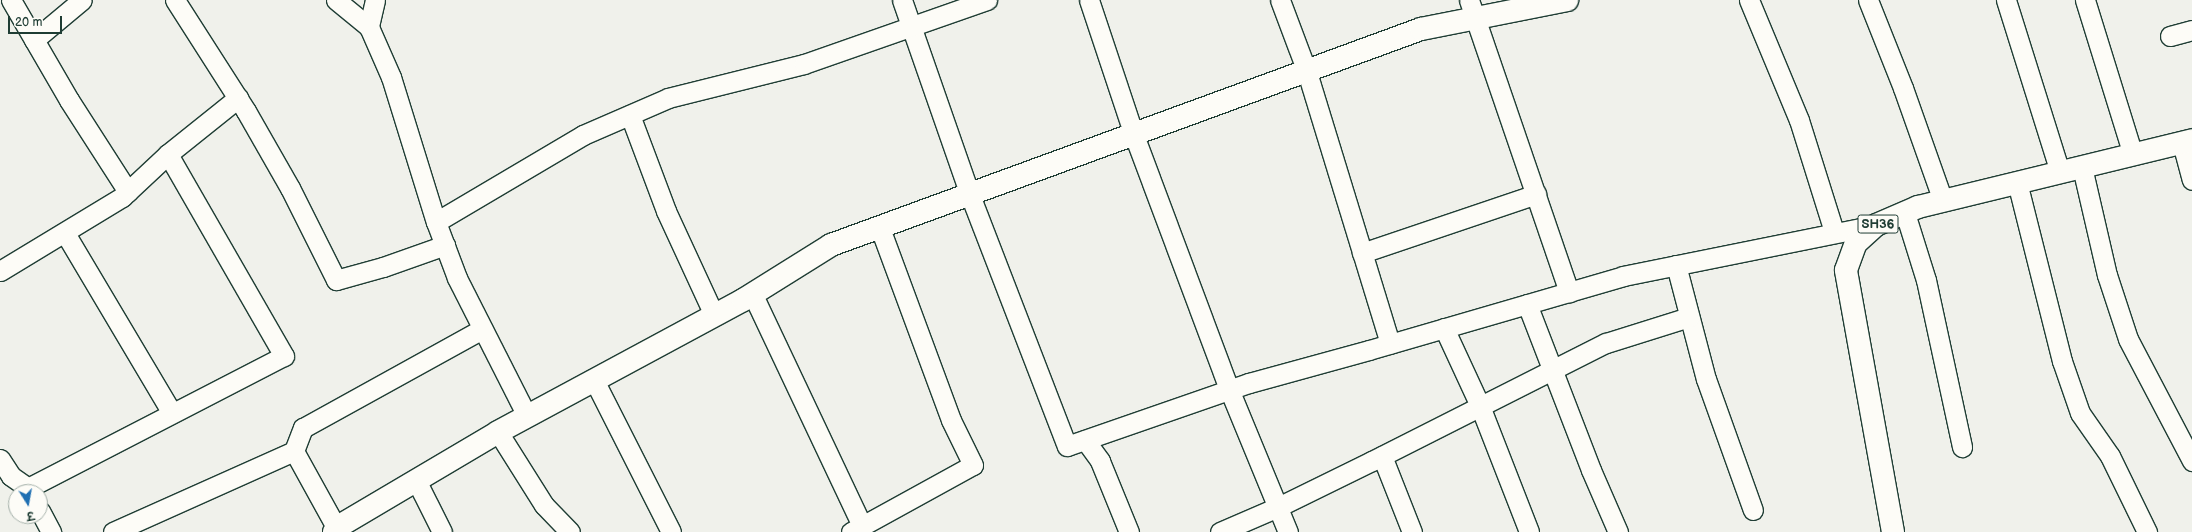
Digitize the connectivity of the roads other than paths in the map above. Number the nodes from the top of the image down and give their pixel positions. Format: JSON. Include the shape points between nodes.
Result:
{"nodes":[{"id":1,"x":11,"y":0,"type":"edge"},
{"id":2,"x":82,"y":0,"type":"edge"},
{"id":3,"x":175,"y":0,"type":"edge"},
{"id":4,"x":336,"y":0,"type":"edge"},
{"id":5,"x":375,"y":0,"type":"edge"},
{"id":6,"x":902,"y":0,"type":"edge"},
{"id":7,"x":987,"y":0,"type":"edge"},
{"id":8,"x":1089,"y":0,"type":"edge"},
{"id":9,"x":1280,"y":0,"type":"edge"},
{"id":10,"x":1567,"y":0,"type":"edge"},
{"id":11,"x":1749,"y":0,"type":"edge"},
{"id":12,"x":1868,"y":0,"type":"edge"},
{"id":13,"x":2006,"y":0,"type":"edge"},
{"id":14,"x":2085,"y":0,"type":"edge"},
{"id":15,"x":1472,"y":9,"type":"edge"},
{"id":16,"x":369,"y":27,"type":"junction"},
{"id":17,"x":912,"y":28,"type":"junction"},
{"id":18,"x":2192,"y":30,"type":"edge"},
{"id":19,"x":2170,"y":36,"type":"dead end"},
{"id":20,"x":34,"y":40,"type":"junction"},
{"id":21,"x":1307,"y":72,"type":"junction"},
{"id":22,"x":238,"y":98,"type":"junction"},
{"id":23,"x":630,"y":115,"type":"junction"},
{"id":24,"x":1134,"y":135,"type":"junction"},
{"id":25,"x":2187,"y":142,"type":"edge"},
{"id":26,"x":168,"y":154,"type":"junction"},
{"id":27,"x":2132,"y":155,"type":"junction"},
{"id":28,"x":2082,"y":167,"type":"junction"},
{"id":29,"x":2060,"y":172,"type":"junction"},
{"id":30,"x":2192,"y":180,"type":"edge"},
{"id":31,"x":2017,"y":182,"type":"junction"},
{"id":32,"x":128,"y":192,"type":"junction"},
{"id":33,"x":1536,"y":194,"type":"junction"},
{"id":34,"x":970,"y":196,"type":"junction"},
{"id":35,"x":1943,"y":201,"type":"junction"},
{"id":36,"x":1906,"y":213,"type":"junction"},
{"id":37,"x":436,"y":222,"type":"junction"},
{"id":38,"x":1876,"y":225,"type":"junction"},
{"id":39,"x":880,"y":228,"type":"junction"},
{"id":40,"x":1834,"y":232,"type":"junction"},
{"id":41,"x":65,"y":233,"type":"junction"},
{"id":42,"x":445,"y":245,"type":"junction"},
{"id":43,"x":1362,"y":253,"type":"junction"},
{"id":44,"x":1676,"y":265,"type":"junction"},
{"id":45,"x":0,"y":271,"type":"edge"},
{"id":46,"x":1569,"y":292,"type":"junction"},
{"id":47,"x":752,"y":294,"type":"junction"},
{"id":48,"x":1527,"y":304,"type":"junction"},
{"id":49,"x":714,"y":315,"type":"junction"},
{"id":50,"x":1689,"y":317,"type":"junction"},
{"id":51,"x":1444,"y":328,"type":"junction"},
{"id":52,"x":482,"y":329,"type":"junction"},
{"id":53,"x":1390,"y":344,"type":"junction"},
{"id":54,"x":1552,"y":369,"type":"junction"},
{"id":55,"x":594,"y":380,"type":"junction"},
{"id":56,"x":1229,"y":390,"type":"junction"},
{"id":57,"x":1480,"y":406,"type":"junction"},
{"id":58,"x":172,"y":413,"type":"junction"},
{"id":59,"x":527,"y":416,"type":"junction"},
{"id":60,"x":498,"y":432,"type":"junction"},
{"id":61,"x":1085,"y":440,"type":"junction"},
{"id":62,"x":1962,"y":447,"type":"dead end"},
{"id":63,"x":294,"y":451,"type":"junction"},
{"id":64,"x":1382,"y":456,"type":"junction"},
{"id":65,"x":0,"y":459,"type":"edge"},
{"id":66,"x":2192,"y":461,"type":"edge"},
{"id":67,"x":416,"y":480,"type":"junction"},
{"id":68,"x":21,"y":484,"type":"edge"},
{"id":69,"x":40,"y":484,"type":"edge"},
{"id":70,"x":1278,"y":507,"type":"junction"},
{"id":71,"x":1753,"y":510,"type":"dead end"},
{"id":72,"x":857,"y":529,"type":"edge"},
{"id":73,"x":336,"y":530,"type":"edge"},
{"id":74,"x":113,"y":532,"type":"edge"},
{"id":75,"x":442,"y":532,"type":"edge"},
{"id":76,"x":570,"y":532,"type":"edge"},
{"id":77,"x":671,"y":532,"type":"edge"},
{"id":78,"x":1129,"y":532,"type":"edge"},
{"id":79,"x":1220,"y":532,"type":"edge"},
{"id":80,"x":1288,"y":532,"type":"edge"},
{"id":81,"x":1412,"y":532,"type":"edge"},
{"id":82,"x":1529,"y":532,"type":"edge"},
{"id":83,"x":1618,"y":532,"type":"edge"},
{"id":84,"x":1893,"y":532,"type":"edge"},
{"id":85,"x":2147,"y":532,"type":"edge"}],
"edges":[{"from":1,"to":20,"type":"street"},
{"from":2,"to":20,"type":"street"},
{"from":3,"to":22,"type":"street"},
{"from":4,"to":16,"type":"street"},
{"from":5,"to":16,"type":"street"},
{"from":6,"to":17,"type":"street"},
{"from":7,"to":17,"type":"street"},
{"from":8,"to":24,"type":"street"},
{"from":9,"to":21,"type":"street"},
{"from":10,"to":15,"type":"main road"},
{"from":11,"to":40,"type":"street","via":[[1799,120]]},
{"from":12,"to":35,"type":"street","via":[[1903,88]]},
{"from":13,"to":29,"type":"street"},
{"from":14,"to":27,"type":"street"},
{"from":15,"to":21,"type":"main road"},
{"from":15,"to":33,"type":"street"},
{"from":16,"to":37,"type":"street","via":[[391,77]]},
{"from":17,"to":23,"type":"street","via":[[804,64],[668,98]]},
{"from":17,"to":34,"type":"street"},
{"from":18,"to":19,"type":"street"},
{"from":20,"to":32,"type":"street"},
{"from":21,"to":24,"type":"main road"},
{"from":21,"to":43,"type":"street"},
{"from":22,"to":26,"type":"street"},
{"from":22,"to":42,"type":"street","via":[[290,188],[336,280]]},
{"from":23,"to":37,"type":"street","via":[[583,135]]},
{"from":23,"to":49,"type":"street","via":[[666,211]]},
{"from":24,"to":34,"type":"main road"},
{"from":24,"to":56,"type":"street"},
{"from":25,"to":27,"type":"main road","number":"SH36"},
{"from":25,"to":30,"type":"street"},
{"from":26,"to":32,"type":"street"},
{"from":26,"to":58,"type":"street","via":[[284,356]]},
{"from":27,"to":28,"type":"main road","number":"SH36"},
{"from":28,"to":29,"type":"main road","number":"SH36"},
{"from":28,"to":66,"type":"street","via":[[2107,275],[2128,338]]},
{"from":29,"to":31,"type":"main road","number":"SH36"},
{"from":31,"to":35,"type":"main road","number":"SH36"},
{"from":31,"to":85,"type":"street","via":[[2062,362],[2080,413],[2110,456]]},
{"from":32,"to":41,"type":"street"},
{"from":33,"to":43,"type":"street"},
{"from":33,"to":46,"type":"street"},
{"from":34,"to":39,"type":"main road"},
{"from":34,"to":61,"type":"street","via":[[1067,446]]},
{"from":35,"to":36,"type":"main road","number":"SH36"},
{"from":36,"to":38,"type":"main road","number":"SH36"},
{"from":36,"to":62,"type":"street","via":[[1926,280]]},
{"from":37,"to":42,"type":"street"},
{"from":38,"to":40,"type":"street"},
{"from":38,"to":84,"type":"main road","number":"SH36","via":[[1856,243],[1846,270]]},
{"from":39,"to":47,"type":"main road","via":[[831,245]]},
{"from":39,"to":72,"type":"street","via":[[951,420],[973,465]]},
{"from":40,"to":44,"type":"street"},
{"from":41,"to":45,"type":"street"},
{"from":41,"to":58,"type":"street"},
{"from":42,"to":52,"type":"street","via":[[457,278]]},
{"from":43,"to":53,"type":"street"},
{"from":44,"to":46,"type":"street","via":[[1623,276]]},
{"from":44,"to":50,"type":"street"},
{"from":46,"to":48,"type":"street"},
{"from":47,"to":49,"type":"main road"},
{"from":47,"to":72,"type":"street"},
{"from":48,"to":51,"type":"street"},
{"from":48,"to":54,"type":"street"},
{"from":49,"to":55,"type":"main road"},
{"from":50,"to":54,"type":"street","via":[[1606,343]]},
{"from":50,"to":71,"type":"street","via":[[1706,379]]},
{"from":51,"to":53,"type":"street"},
{"from":51,"to":57,"type":"street"},
{"from":52,"to":59,"type":"street"},
{"from":52,"to":63,"type":"street","via":[[302,428]]},
{"from":53,"to":56,"type":"street"},
{"from":54,"to":57,"type":"street"},
{"from":54,"to":83,"type":"street"},
{"from":55,"to":59,"type":"main road"},
{"from":55,"to":77,"type":"street"},
{"from":56,"to":61,"type":"street"},
{"from":56,"to":70,"type":"street"},
{"from":57,"to":64,"type":"street"},
{"from":57,"to":82,"type":"street"},
{"from":58,"to":69,"type":"street"},
{"from":59,"to":60,"type":"main road"},
{"from":60,"to":67,"type":"main road"},
{"from":60,"to":76,"type":"street","via":[[544,505]]},
{"from":61,"to":78,"type":"street","via":[[1100,461]]},
{"from":63,"to":73,"type":"street"},
{"from":63,"to":74,"type":"street"},
{"from":64,"to":70,"type":"street"},
{"from":64,"to":81,"type":"street"},
{"from":65,"to":68,"type":"street","via":[[11,476]]},
{"from":67,"to":73,"type":"main road"},
{"from":67,"to":75,"type":"street"},
{"from":70,"to":79,"type":"street"},
{"from":70,"to":80,"type":"street"}]}
